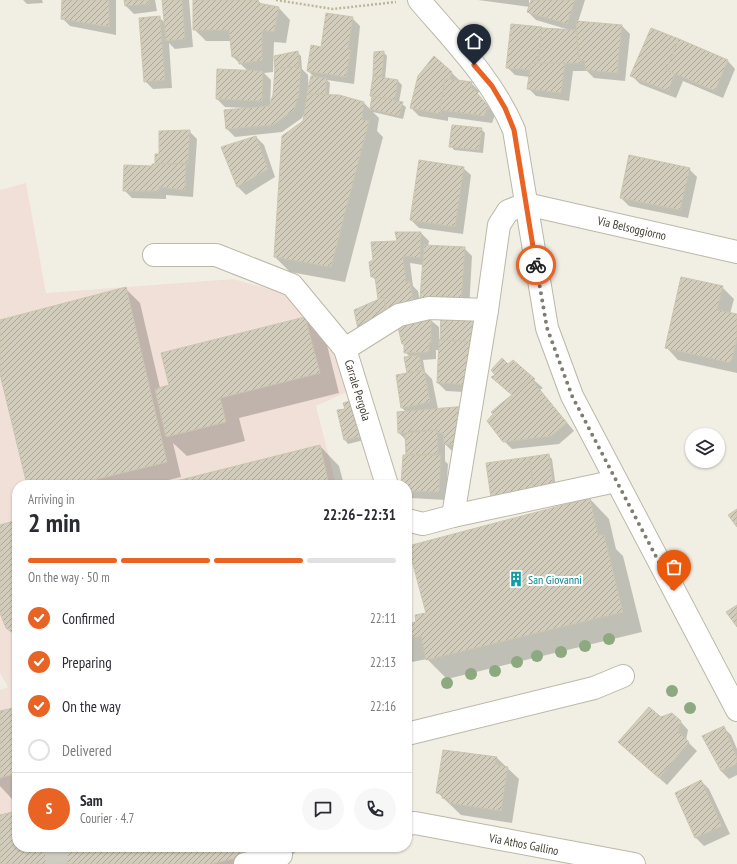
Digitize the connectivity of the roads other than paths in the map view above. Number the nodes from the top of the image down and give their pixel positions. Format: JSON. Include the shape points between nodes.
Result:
{"nodes":[{"id":1,"x":411,"y":0,"type":"edge"},
{"id":2,"x":526,"y":204,"type":"junction"},
{"id":3,"x":737,"y":252,"type":"edge"},
{"id":4,"x":154,"y":255,"type":"dead end"},
{"id":5,"x":487,"y":310,"type":"junction"},
{"id":6,"x":345,"y":349,"type":"junction"},
{"id":7,"x":386,"y":480,"type":"edge"},
{"id":8,"x":616,"y":481,"type":"junction"},
{"id":9,"x":453,"y":516,"type":"junction"},
{"id":10,"x":412,"y":521,"type":"edge"},
{"id":11,"x":623,"y":676,"type":"dead end"},
{"id":12,"x":737,"y":710,"type":"edge"},
{"id":13,"x":412,"y":733,"type":"edge"},
{"id":14,"x":412,"y":823,"type":"edge"},
{"id":15,"x":282,"y":855,"type":"edge"},
{"id":16,"x":543,"y":856,"type":"edge"},
{"id":17,"x":245,"y":864,"type":"edge"},
{"id":18,"x":634,"y":864,"type":"edge"}],
"edges":[{"from":1,"to":2,"type":"street","via":[[492,86],[505,108],[514,130]]},
{"from":2,"to":3,"type":"street","name":"Via Belsoggiorno"},
{"from":2,"to":5,"type":"street","via":[[508,211],[499,225]]},
{"from":2,"to":8,"type":"street","via":[[547,328],[572,396]]},
{"from":4,"to":6,"type":"street","via":[[216,255],[292,286]]},
{"from":5,"to":6,"type":"street","name":"Carrale Pergola","via":[[429,308],[399,315]]},
{"from":5,"to":9,"type":"street"},
{"from":6,"to":7,"type":"street","name":"Carrale Pergola"},
{"from":8,"to":9,"type":"street"},
{"from":8,"to":12,"type":"street"},
{"from":9,"to":10,"type":"street","via":[[423,524]]},
{"from":11,"to":13,"type":"street","via":[[594,688]]},
{"from":14,"to":16,"type":"street","name":"Via Athos Gallino"},
{"from":15,"to":17,"type":"street"},
{"from":16,"to":18,"type":"street","name":"Via Athos Gallino"}]}
